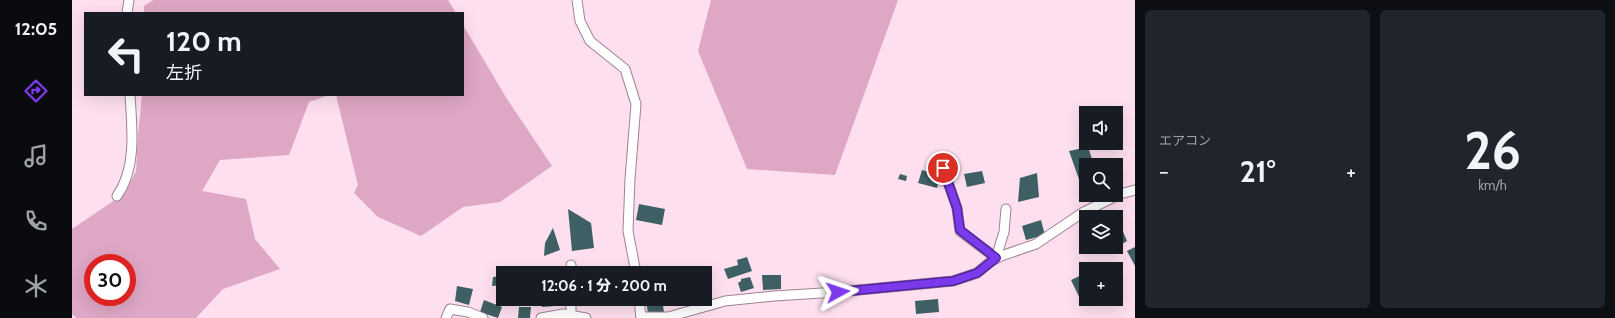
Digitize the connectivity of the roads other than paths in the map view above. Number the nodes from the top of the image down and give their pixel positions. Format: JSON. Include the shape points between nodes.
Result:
{"nodes":[{"id":1,"x":129,"y":0,"type":"edge"},
{"id":2,"x":577,"y":0,"type":"edge"},
{"id":3,"x":127,"y":12,"type":"edge"},
{"id":4,"x":130,"y":96,"type":"edge"},
{"id":5,"x":943,"y":168,"type":"dead end"},
{"id":6,"x":1135,"y":190,"type":"edge"},
{"id":7,"x":117,"y":196,"type":"dead end"},
{"id":8,"x":1006,"y":209,"type":"dead end"},
{"id":9,"x":996,"y":258,"type":"junction"},
{"id":10,"x":635,"y":266,"type":"edge"},
{"id":11,"x":571,"y":306,"type":"edge"},
{"id":12,"x":640,"y":306,"type":"edge"},
{"id":13,"x":571,"y":315,"type":"junction"},
{"id":14,"x":446,"y":318,"type":"edge"},
{"id":15,"x":483,"y":318,"type":"edge"},
{"id":16,"x":541,"y":318,"type":"edge"},
{"id":17,"x":586,"y":318,"type":"edge"},
{"id":18,"x":641,"y":318,"type":"edge"}],
"edges":[{"from":1,"to":3,"type":"street"},
{"from":2,"to":10,"type":"street","via":[[580,21],[590,41],[625,69],[636,104],[628,231]]},
{"from":4,"to":7,"type":"street","via":[[131,159],[123,188]]},
{"from":5,"to":9,"type":"street","via":[[957,208],[960,230]]},
{"from":6,"to":9,"type":"street","via":[[1120,194],[1082,213],[1036,244]]},
{"from":8,"to":9,"type":"street","via":[[1004,232]]},
{"from":9,"to":18,"type":"street","via":[[977,273],[953,281],[725,301],[668,317]]},
{"from":11,"to":13,"type":"street"},
{"from":12,"to":18,"type":"street"},
{"from":13,"to":16,"type":"street"},
{"from":13,"to":17,"type":"street"},
{"from":14,"to":15,"type":"street","via":[[450,309]]}]}
